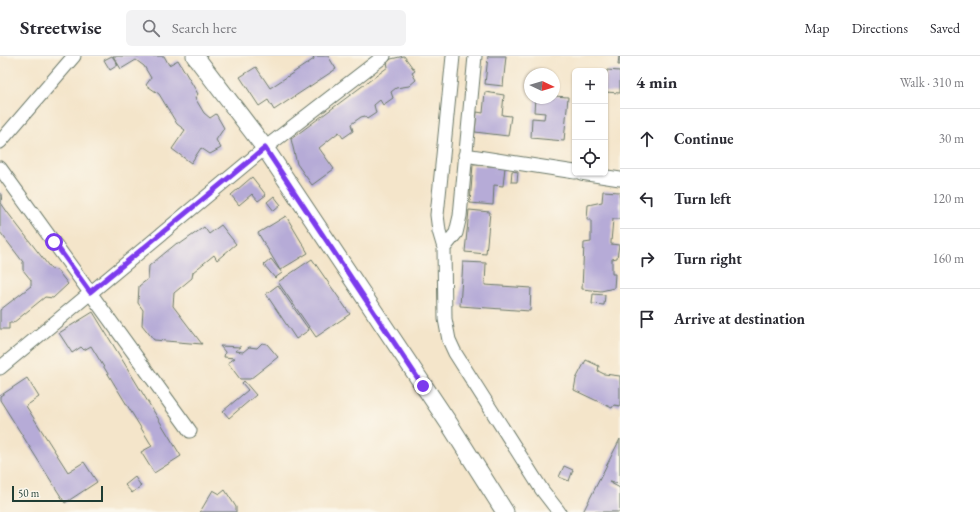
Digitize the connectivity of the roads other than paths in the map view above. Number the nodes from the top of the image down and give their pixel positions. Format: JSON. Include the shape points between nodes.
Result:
{"nodes":[{"id":1,"x":74,"y":56,"type":"edge"},
{"id":2,"x":195,"y":56,"type":"edge"},
{"id":3,"x":384,"y":56,"type":"edge"},
{"id":4,"x":453,"y":56,"type":"edge"},
{"id":5,"x":475,"y":56,"type":"edge"},
{"id":6,"x":0,"y":142,"type":"edge"},
{"id":7,"x":265,"y":148,"type":"junction"},
{"id":8,"x":465,"y":156,"type":"junction"},
{"id":9,"x":0,"y":168,"type":"edge"},
{"id":10,"x":572,"y":172,"type":"edge"},
{"id":11,"x":600,"y":176,"type":"edge"},
{"id":12,"x":620,"y":179,"type":"edge"},
{"id":13,"x":444,"y":248,"type":"junction"},
{"id":14,"x":90,"y":292,"type":"junction"},
{"id":15,"x":0,"y":368,"type":"edge"},
{"id":16,"x":190,"y":431,"type":"dead end"},
{"id":17,"x":505,"y":512,"type":"edge"},
{"id":18,"x":559,"y":512,"type":"edge"}],
"edges":[{"from":1,"to":6,"type":"street"},
{"from":2,"to":7,"type":"street"},
{"from":3,"to":7,"type":"street"},
{"from":4,"to":13,"type":"street","via":[[437,215]]},
{"from":5,"to":8,"type":"street"},
{"from":7,"to":14,"type":"street"},
{"from":7,"to":17,"type":"street"},
{"from":8,"to":10,"type":"street"},
{"from":8,"to":13,"type":"street","via":[[458,225],[456,233]]},
{"from":9,"to":14,"type":"street"},
{"from":11,"to":12,"type":"street"},
{"from":13,"to":18,"type":"street","via":[[444,305],[449,340],[538,484]]},
{"from":14,"to":15,"type":"street"},
{"from":14,"to":16,"type":"street"}]}
